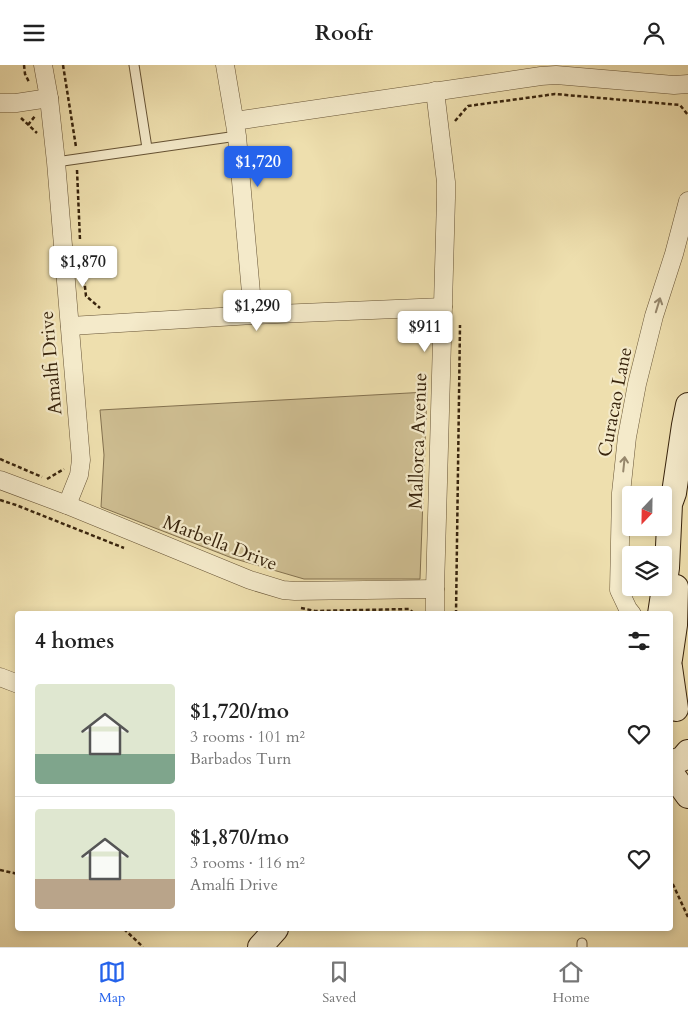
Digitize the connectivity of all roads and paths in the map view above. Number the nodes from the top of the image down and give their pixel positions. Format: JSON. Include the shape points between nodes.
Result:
{"nodes":[{"id":1,"x":43,"y":65,"type":"edge"},
{"id":2,"x":62,"y":65,"type":"edge"},
{"id":3,"x":134,"y":65,"type":"edge"},
{"id":4,"x":226,"y":65,"type":"edge"},
{"id":5,"x":683,"y":88,"type":"edge"},
{"id":6,"x":435,"y":91,"type":"junction"},
{"id":7,"x":49,"y":98,"type":"junction"},
{"id":8,"x":0,"y":103,"type":"edge"},
{"id":9,"x":688,"y":115,"type":"edge"},
{"id":10,"x":14,"y":119,"type":"dead end"},
{"id":11,"x":454,"y":123,"type":"dead end"},
{"id":12,"x":236,"y":129,"type":"junction"},
{"id":13,"x":38,"y":135,"type":"dead end"},
{"id":14,"x":148,"y":148,"type":"junction"},
{"id":15,"x":76,"y":159,"type":"junction"},
{"id":16,"x":56,"y":162,"type":"junction"},
{"id":17,"x":688,"y":201,"type":"edge"},
{"id":18,"x":81,"y":247,"type":"dead end"},
{"id":19,"x":82,"y":256,"type":"dead end"},
{"id":20,"x":443,"y":307,"type":"junction"},
{"id":21,"x":103,"y":311,"type":"dead end"},
{"id":22,"x":253,"y":315,"type":"junction"},
{"id":23,"x":460,"y":325,"type":"dead end"},
{"id":24,"x":70,"y":326,"type":"junction"},
{"id":25,"x":688,"y":405,"type":"edge"},
{"id":26,"x":0,"y":459,"type":"edge"},
{"id":27,"x":64,"y":469,"type":"dead end"},
{"id":28,"x":0,"y":480,"type":"edge"},
{"id":29,"x":674,"y":493,"type":"junction"},
{"id":30,"x":67,"y":505,"type":"junction"},
{"id":31,"x":435,"y":589,"type":"junction"},
{"id":32,"x":435,"y":611,"type":"edge"},
{"id":33,"x":456,"y":611,"type":"edge"},
{"id":34,"x":630,"y":611,"type":"edge"},
{"id":35,"x":660,"y":611,"type":"edge"},
{"id":36,"x":673,"y":639,"type":"edge"},
{"id":37,"x":0,"y":677,"type":"edge"},
{"id":38,"x":15,"y":683,"type":"edge"},
{"id":39,"x":673,"y":684,"type":"edge"},
{"id":40,"x":678,"y":712,"type":"edge"},
{"id":41,"x":688,"y":753,"type":"edge"},
{"id":42,"x":673,"y":762,"type":"edge"},
{"id":43,"x":673,"y":775,"type":"edge"},
{"id":44,"x":688,"y":796,"type":"edge"},
{"id":45,"x":0,"y":871,"type":"edge"},
{"id":46,"x":15,"y":874,"type":"edge"},
{"id":47,"x":673,"y":884,"type":"edge"},
{"id":48,"x":688,"y":917,"type":"edge"},
{"id":49,"x":126,"y":931,"type":"edge"},
{"id":50,"x":274,"y":931,"type":"edge"},
{"id":51,"x":291,"y":931,"type":"edge"},
{"id":52,"x":143,"y":947,"type":"edge"},
{"id":53,"x":260,"y":947,"type":"edge"},
{"id":54,"x":278,"y":947,"type":"edge"}],
"edges":[{"from":1,"to":7,"type":"street","name":"Amalfi Drive"},
{"from":2,"to":15,"type":"path"},
{"from":3,"to":14,"type":"lane"},
{"from":4,"to":12,"type":"street"},
{"from":5,"to":6,"type":"street","via":[[556,75]]},
{"from":6,"to":12,"type":"street"},
{"from":6,"to":20,"type":"street","name":"Mallorca Avenue","via":[[446,181]]},
{"from":7,"to":8,"type":"street"},
{"from":7,"to":16,"type":"street","name":"Amalfi Drive"},
{"from":9,"to":11,"type":"path","via":[[680,105],[555,94],[468,106]]},
{"from":10,"to":13,"type":"path","via":[[21,118]]},
{"from":12,"to":14,"type":"lane"},
{"from":12,"to":22,"type":"street"},
{"from":14,"to":15,"type":"lane"},
{"from":15,"to":16,"type":"lane"},
{"from":15,"to":18,"type":"path"},
{"from":16,"to":24,"type":"street","name":"Amalfi Drive"},
{"from":34,"to":17,"type":"street","name":"Curacao Lane","one_way":true,"via":[[619,590],[621,493],[627,437],[654,316]]},
{"from":19,"to":21,"type":"path","via":[[86,296]]},
{"from":20,"to":22,"type":"street"},
{"from":20,"to":31,"type":"street","name":"Mallorca Avenue"},
{"from":22,"to":24,"type":"street"},
{"from":23,"to":33,"type":"path"},
{"from":24,"to":30,"type":"street","name":"Amalfi Drive","via":[[81,460],[79,475]]},
{"from":25,"to":29,"type":"main road"},
{"from":26,"to":27,"type":"path","via":[[48,479]]},
{"from":28,"to":30,"type":"street","name":"Marbella Drive"},
{"from":29,"to":35,"type":"main road","via":[[670,504],[667,568]]},
{"from":29,"to":36,"type":"main road","via":[[677,506]]},
{"from":30,"to":31,"type":"street","name":"Marbella Drive","via":[[243,577],[283,590]]},
{"from":31,"to":32,"type":"street","name":"Mallorca Avenue"},
{"from":37,"to":38,"type":"street"},
{"from":39,"to":40,"type":"main road"},
{"from":41,"to":42,"type":"main road"},
{"from":43,"to":44,"type":"main road"},
{"from":45,"to":46,"type":"path"},
{"from":47,"to":48,"type":"path"},
{"from":49,"to":52,"type":"path"},
{"from":50,"to":53,"type":"main road"},
{"from":51,"to":54,"type":"main road"}]}
